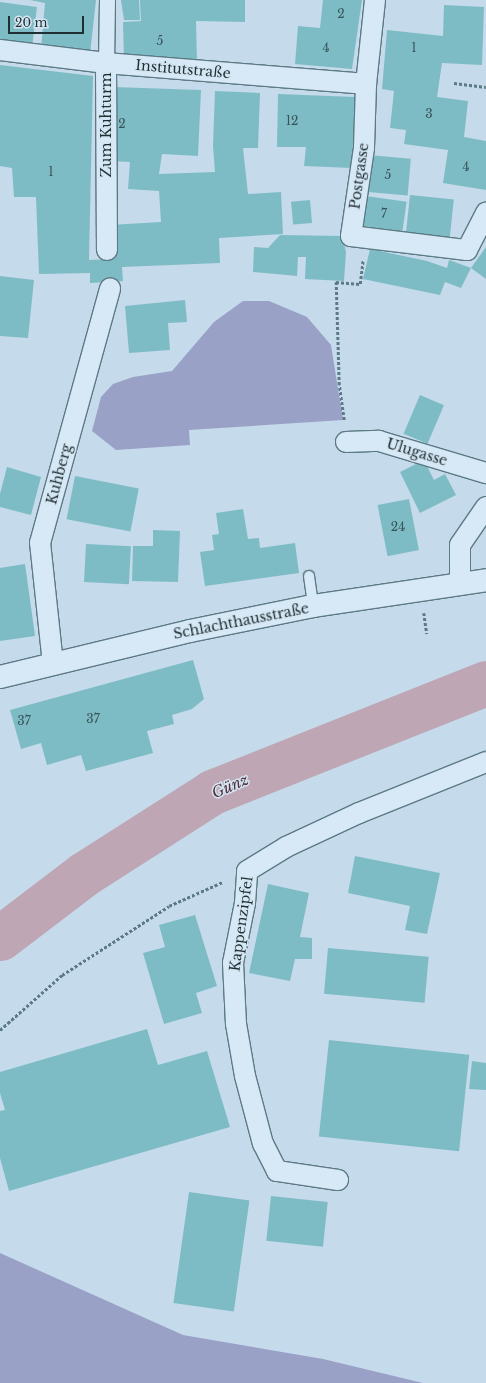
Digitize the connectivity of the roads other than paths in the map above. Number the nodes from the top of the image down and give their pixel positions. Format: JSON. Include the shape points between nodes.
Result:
{"nodes":[{"id":1,"x":107,"y":0,"type":"edge"},
{"id":2,"x":375,"y":0,"type":"edge"},
{"id":3,"x":0,"y":50,"type":"edge"},
{"id":4,"x":106,"y":63,"type":"junction"},
{"id":5,"x":366,"y":84,"type":"junction"},
{"id":6,"x":486,"y":213,"type":"edge"},
{"id":7,"x":107,"y":250,"type":"dead end"},
{"id":8,"x":110,"y":288,"type":"dead end"},
{"id":9,"x":346,"y":442,"type":"road end"},
{"id":10,"x":486,"y":473,"type":"edge"},
{"id":11,"x":486,"y":507,"type":"edge"},
{"id":12,"x":309,"y":576,"type":"dead end"},
{"id":13,"x":486,"y":580,"type":"edge"},
{"id":14,"x":460,"y":582,"type":"junction"},
{"id":15,"x":313,"y":606,"type":"junction"},
{"id":16,"x":53,"y":664,"type":"junction"},
{"id":17,"x":0,"y":677,"type":"edge"},
{"id":18,"x":486,"y":762,"type":"edge"},
{"id":19,"x":338,"y":1180,"type":"dead end"}],
"edges":[{"from":1,"to":4,"type":"street","name":"Zum Kuhturm"},
{"from":2,"to":5,"type":"street","name":"Postgasse"},
{"from":3,"to":4,"type":"street","name":"Institutstraße"},
{"from":4,"to":5,"type":"street","name":"Institutstraße"},
{"from":4,"to":7,"type":"street","name":"Zum Kuhturm"},
{"from":5,"to":6,"type":"street","name":"Postgasse","via":[[364,148],[351,236],[467,250]]},
{"from":8,"to":16,"type":"street","name":"Kuhberg","via":[[40,543]]},
{"from":9,"to":10,"type":"street","name":"Ulugasse","via":[[379,441]]},
{"from":11,"to":14,"type":"street","via":[[460,546]]},
{"from":12,"to":15,"type":"lane"},
{"from":13,"to":14,"type":"main road","name":"Schlachthausstraße"},
{"from":14,"to":15,"type":"main road","name":"Schlachthausstraße"},
{"from":15,"to":16,"type":"main road","name":"Schlachthausstraße","via":[[190,631]]},
{"from":16,"to":17,"type":"main road","name":"Schlachthausstraße"},
{"from":18,"to":19,"type":"street","name":"Kappenzipfel","via":[[359,813],[286,848],[247,871],[245,903],[233,970],[236,1024],[245,1076],[263,1144],[276,1171]]}]}
